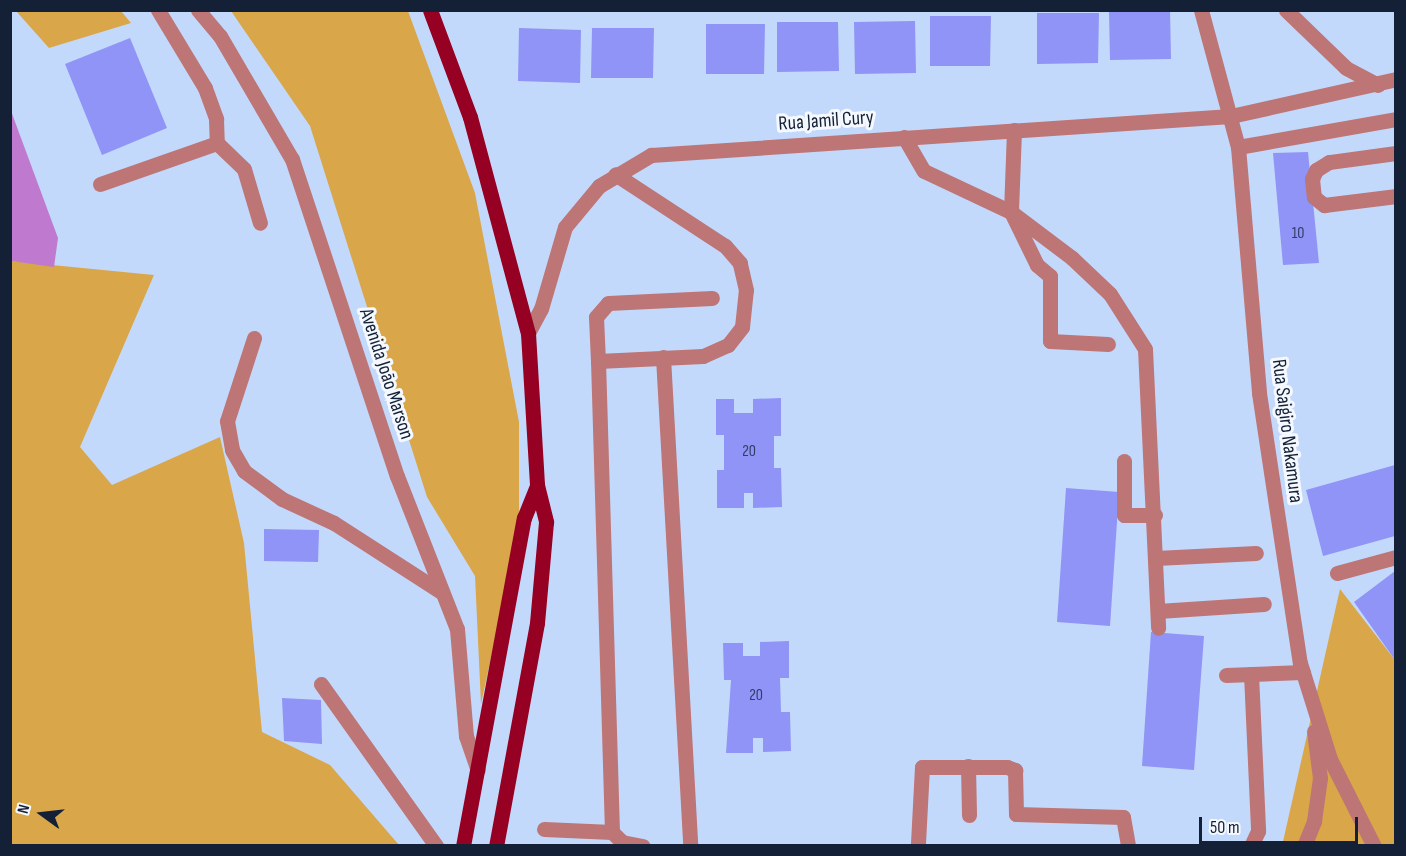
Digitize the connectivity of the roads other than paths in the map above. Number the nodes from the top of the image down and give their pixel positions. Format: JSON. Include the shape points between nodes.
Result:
{"nodes":[{"id":1,"x":158,"y":10,"type":"edge"},
{"id":2,"x":198,"y":10,"type":"edge"},
{"id":3,"x":430,"y":10,"type":"edge"},
{"id":4,"x":1201,"y":10,"type":"edge"},
{"id":5,"x":1286,"y":10,"type":"edge"},
{"id":6,"x":1395,"y":79,"type":"edge"},
{"id":7,"x":1374,"y":85,"type":"junction"},
{"id":8,"x":1395,"y":86,"type":"edge"},
{"id":9,"x":1231,"y":116,"type":"junction"},
{"id":10,"x":1395,"y":119,"type":"edge"},
{"id":11,"x":1014,"y":129,"type":"junction"},
{"id":12,"x":904,"y":136,"type":"junction"},
{"id":13,"x":217,"y":143,"type":"junction"},
{"id":14,"x":1238,"y":147,"type":"junction"},
{"id":15,"x":1395,"y":153,"type":"edge"},
{"id":16,"x":615,"y":174,"type":"junction"},
{"id":17,"x":100,"y":184,"type":"dead end"},
{"id":18,"x":1395,"y":196,"type":"edge"},
{"id":19,"x":1011,"y":212,"type":"junction"},
{"id":20,"x":260,"y":223,"type":"dead end"},
{"id":21,"x":712,"y":298,"type":"dead end"},
{"id":22,"x":528,"y":333,"type":"junction"},
{"id":23,"x":254,"y":338,"type":"dead end"},
{"id":24,"x":1108,"y":344,"type":"dead end"},
{"id":25,"x":663,"y":357,"type":"junction"},
{"id":26,"x":598,"y":361,"type":"junction"},
{"id":27,"x":1124,"y":461,"type":"dead end"},
{"id":28,"x":537,"y":485,"type":"junction"},
{"id":29,"x":1155,"y":515,"type":"junction"},
{"id":30,"x":1256,"y":554,"type":"dead end"},
{"id":31,"x":1395,"y":557,"type":"edge"},
{"id":32,"x":1156,"y":558,"type":"junction"},
{"id":33,"x":1338,"y":573,"type":"dead end"},
{"id":34,"x":441,"y":592,"type":"junction"},
{"id":35,"x":1264,"y":604,"type":"dead end"},
{"id":36,"x":1158,"y":611,"type":"junction"},
{"id":37,"x":1158,"y":628,"type":"dead end"},
{"id":38,"x":1303,"y":672,"type":"junction"},
{"id":39,"x":1251,"y":674,"type":"junction"},
{"id":40,"x":1226,"y":675,"type":"dead end"},
{"id":41,"x":321,"y":684,"type":"dead end"},
{"id":42,"x":1310,"y":695,"type":"junction"},
{"id":43,"x":968,"y":766,"type":"junction"},
{"id":44,"x":478,"y":770,"type":"junction"},
{"id":45,"x":969,"y":815,"type":"dead end"},
{"id":46,"x":544,"y":828,"type":"dead end"},
{"id":47,"x":612,"y":832,"type":"junction"},
{"id":48,"x":918,"y":843,"type":"dead end"},
{"id":49,"x":436,"y":846,"type":"edge"},
{"id":50,"x":463,"y":846,"type":"edge"},
{"id":51,"x":496,"y":846,"type":"edge"},
{"id":52,"x":642,"y":846,"type":"edge"},
{"id":53,"x":690,"y":846,"type":"edge"},
{"id":54,"x":1128,"y":846,"type":"edge"},
{"id":55,"x":1251,"y":846,"type":"edge"},
{"id":56,"x":1304,"y":846,"type":"edge"},
{"id":57,"x":1374,"y":846,"type":"edge"}],
"edges":[{"from":1,"to":13,"type":"street","via":[[205,88],[216,119]]},
{"from":2,"to":34,"type":"street","name":"Avenida João Marson","via":[[220,36],[292,159],[397,477]]},
{"from":3,"to":22,"type":"main road","via":[[470,117]]},
{"from":4,"to":9,"type":"street","name":"Rua Saigiro Nakamura"},
{"from":5,"to":7,"type":"street","via":[[1347,68]]},
{"from":6,"to":7,"type":"street"},
{"from":7,"to":8,"type":"street"},
{"from":7,"to":9,"type":"street","name":"Rua Jamil Cury"},
{"from":9,"to":11,"type":"street","name":"Rua Jamil Cury"},
{"from":9,"to":14,"type":"street","name":"Rua Saigiro Nakamura"},
{"from":10,"to":14,"type":"street"},
{"from":11,"to":12,"type":"street","name":"Rua Jamil Cury"},
{"from":11,"to":19,"type":"street"},
{"from":12,"to":16,"type":"street","name":"Rua Jamil Cury","via":[[669,152],[636,160]]},
{"from":12,"to":19,"type":"street","via":[[924,171]]},
{"from":13,"to":17,"type":"street"},
{"from":13,"to":20,"type":"street","via":[[244,169]]},
{"from":14,"to":38,"type":"street","name":"Rua Saigiro Nakamura","via":[[1259,393]]},
{"from":15,"to":18,"type":"street","via":[[1329,162],[1316,170],[1312,179],[1314,197],[1324,205]]},
{"from":16,"to":22,"type":"street","name":"Rua Jamil Cury","via":[[587,197],[564,227],[541,309]]},
{"from":16,"to":25,"type":"street","via":[[713,235],[743,271],[745,312],[733,340],[703,356]]},
{"from":19,"to":24,"type":"street","via":[[1037,265],[1050,276],[1050,341]]},
{"from":19,"to":29,"type":"street","via":[[1110,294],[1145,349]]},
{"from":21,"to":26,"type":"street","via":[[608,303],[596,317]]},
{"from":22,"to":28,"type":"main road"},
{"from":23,"to":34,"type":"street","via":[[227,421],[232,450],[244,471],[282,500],[334,523]]},
{"from":25,"to":26,"type":"street"},
{"from":25,"to":53,"type":"street"},
{"from":26,"to":47,"type":"street"},
{"from":27,"to":29,"type":"street","via":[[1124,515]]},
{"from":28,"to":44,"type":"main road","via":[[524,518]]},
{"from":28,"to":51,"type":"main road","via":[[546,522],[543,580]]},
{"from":29,"to":32,"type":"street"},
{"from":30,"to":32,"type":"street"},
{"from":31,"to":33,"type":"street"},
{"from":32,"to":36,"type":"street"},
{"from":34,"to":44,"type":"street","name":"Avenida João Marson","via":[[457,629],[466,736]]},
{"from":35,"to":36,"type":"street"},
{"from":36,"to":37,"type":"street"},
{"from":38,"to":39,"type":"street"},
{"from":38,"to":42,"type":"street","name":"Rua Saigiro Nakamura"},
{"from":39,"to":40,"type":"street"},
{"from":39,"to":55,"type":"street","via":[[1258,831]]},
{"from":41,"to":49,"type":"street"},
{"from":42,"to":56,"type":"street","via":[[1320,778],[1314,821]]},
{"from":42,"to":57,"type":"street","name":"Rua Saigiro Nakamura","via":[[1330,759]]},
{"from":43,"to":45,"type":"street"},
{"from":43,"to":48,"type":"street","via":[[926,766],[919,770]]},
{"from":43,"to":54,"type":"street","via":[[1012,767],[1016,811],[1020,816],[1123,817]]},
{"from":44,"to":50,"type":"main road"},
{"from":46,"to":47,"type":"street"},
{"from":47,"to":52,"type":"street","via":[[622,842]]}]}
